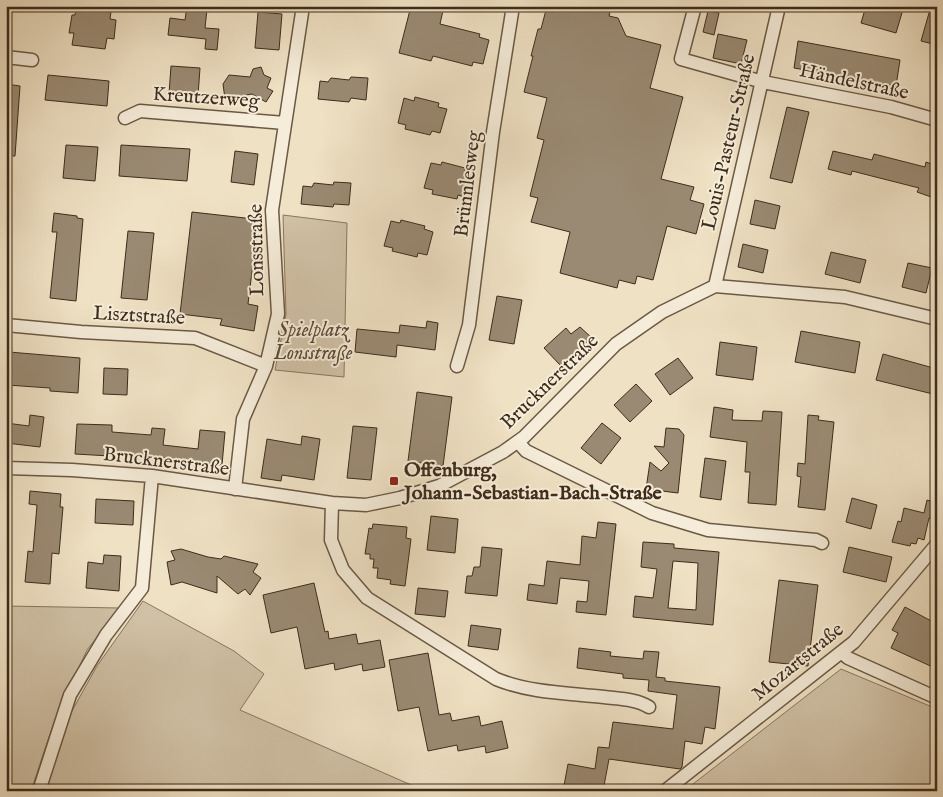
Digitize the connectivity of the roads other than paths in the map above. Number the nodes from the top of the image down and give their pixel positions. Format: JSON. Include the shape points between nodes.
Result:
{"nodes":[{"id":1,"x":303,"y":6,"type":"edge"},
{"id":2,"x":513,"y":6,"type":"edge"},
{"id":3,"x":695,"y":6,"type":"edge"},
{"id":4,"x":779,"y":6,"type":"edge"},
{"id":5,"x":6,"y":56,"type":"edge"},
{"id":6,"x":32,"y":60,"type":"dead end"},
{"id":7,"x":763,"y":82,"type":"junction"},
{"id":8,"x":125,"y":118,"type":"dead end"},
{"id":9,"x":937,"y":120,"type":"edge"},
{"id":10,"x":285,"y":123,"type":"junction"},
{"id":11,"x":715,"y":286,"type":"junction"},
{"id":12,"x":937,"y":319,"type":"edge"},
{"id":13,"x":6,"y":326,"type":"edge"},
{"id":14,"x":266,"y":366,"type":"junction"},
{"id":15,"x":457,"y":366,"type":"dead end"},
{"id":16,"x":518,"y":442,"type":"junction"},
{"id":17,"x":6,"y":468,"type":"edge"},
{"id":18,"x":152,"y":476,"type":"junction"},
{"id":19,"x":235,"y":489,"type":"junction"},
{"id":20,"x":332,"y":503,"type":"junction"},
{"id":21,"x":822,"y":543,"type":"dead end"},
{"id":22,"x":937,"y":544,"type":"edge"},
{"id":23,"x":842,"y":653,"type":"junction"},
{"id":24,"x":937,"y":698,"type":"edge"},
{"id":25,"x":649,"y":707,"type":"dead end"},
{"id":26,"x":39,"y":791,"type":"edge"},
{"id":27,"x":665,"y":791,"type":"edge"}],
"edges":[{"from":1,"to":10,"type":"street","name":"Lonsstraße"},
{"from":2,"to":15,"type":"street","name":"Brünnlesweg","via":[[492,132],[469,325]]},
{"from":3,"to":7,"type":"street","name":"Händelstraße","via":[[681,59]]},
{"from":4,"to":7,"type":"street","name":"Louis-Pasteur-Straße"},
{"from":5,"to":6,"type":"street"},
{"from":7,"to":9,"type":"street","name":"Händelstraße","via":[[891,107]]},
{"from":7,"to":11,"type":"street","name":"Louis-Pasteur-Straße"},
{"from":8,"to":10,"type":"street","name":"Kreutzerweg","via":[[140,111]]},
{"from":10,"to":14,"type":"street","name":"Lonsstraße","via":[[272,210],[278,314]]},
{"from":11,"to":12,"type":"street","via":[[845,297]]},
{"from":11,"to":16,"type":"street","name":"Brucknerstraße","via":[[662,312],[616,344]]},
{"from":13,"to":14,"type":"street","name":"Lisztstraße","via":[[194,338]]},
{"from":14,"to":19,"type":"street","name":"Lonsstraße","via":[[243,419]]},
{"from":16,"to":20,"type":"street","name":"Brucknerstraße","via":[[439,486],[366,505]]},
{"from":16,"to":21,"type":"street","via":[[526,451],[652,513],[708,530]]},
{"from":17,"to":18,"type":"street","name":"Brucknerstraße"},
{"from":18,"to":19,"type":"street","name":"Brucknerstraße"},
{"from":18,"to":26,"type":"street","via":[[142,588],[106,635],[70,695]]},
{"from":19,"to":20,"type":"street","name":"Brucknerstraße"},
{"from":20,"to":25,"type":"street","via":[[330,540],[343,570],[376,604],[510,685],[631,700]]},
{"from":22,"to":23,"type":"street","name":"Mozartstraße"},
{"from":23,"to":24,"type":"street"},
{"from":23,"to":27,"type":"street","name":"Mozartstraße"}]}
